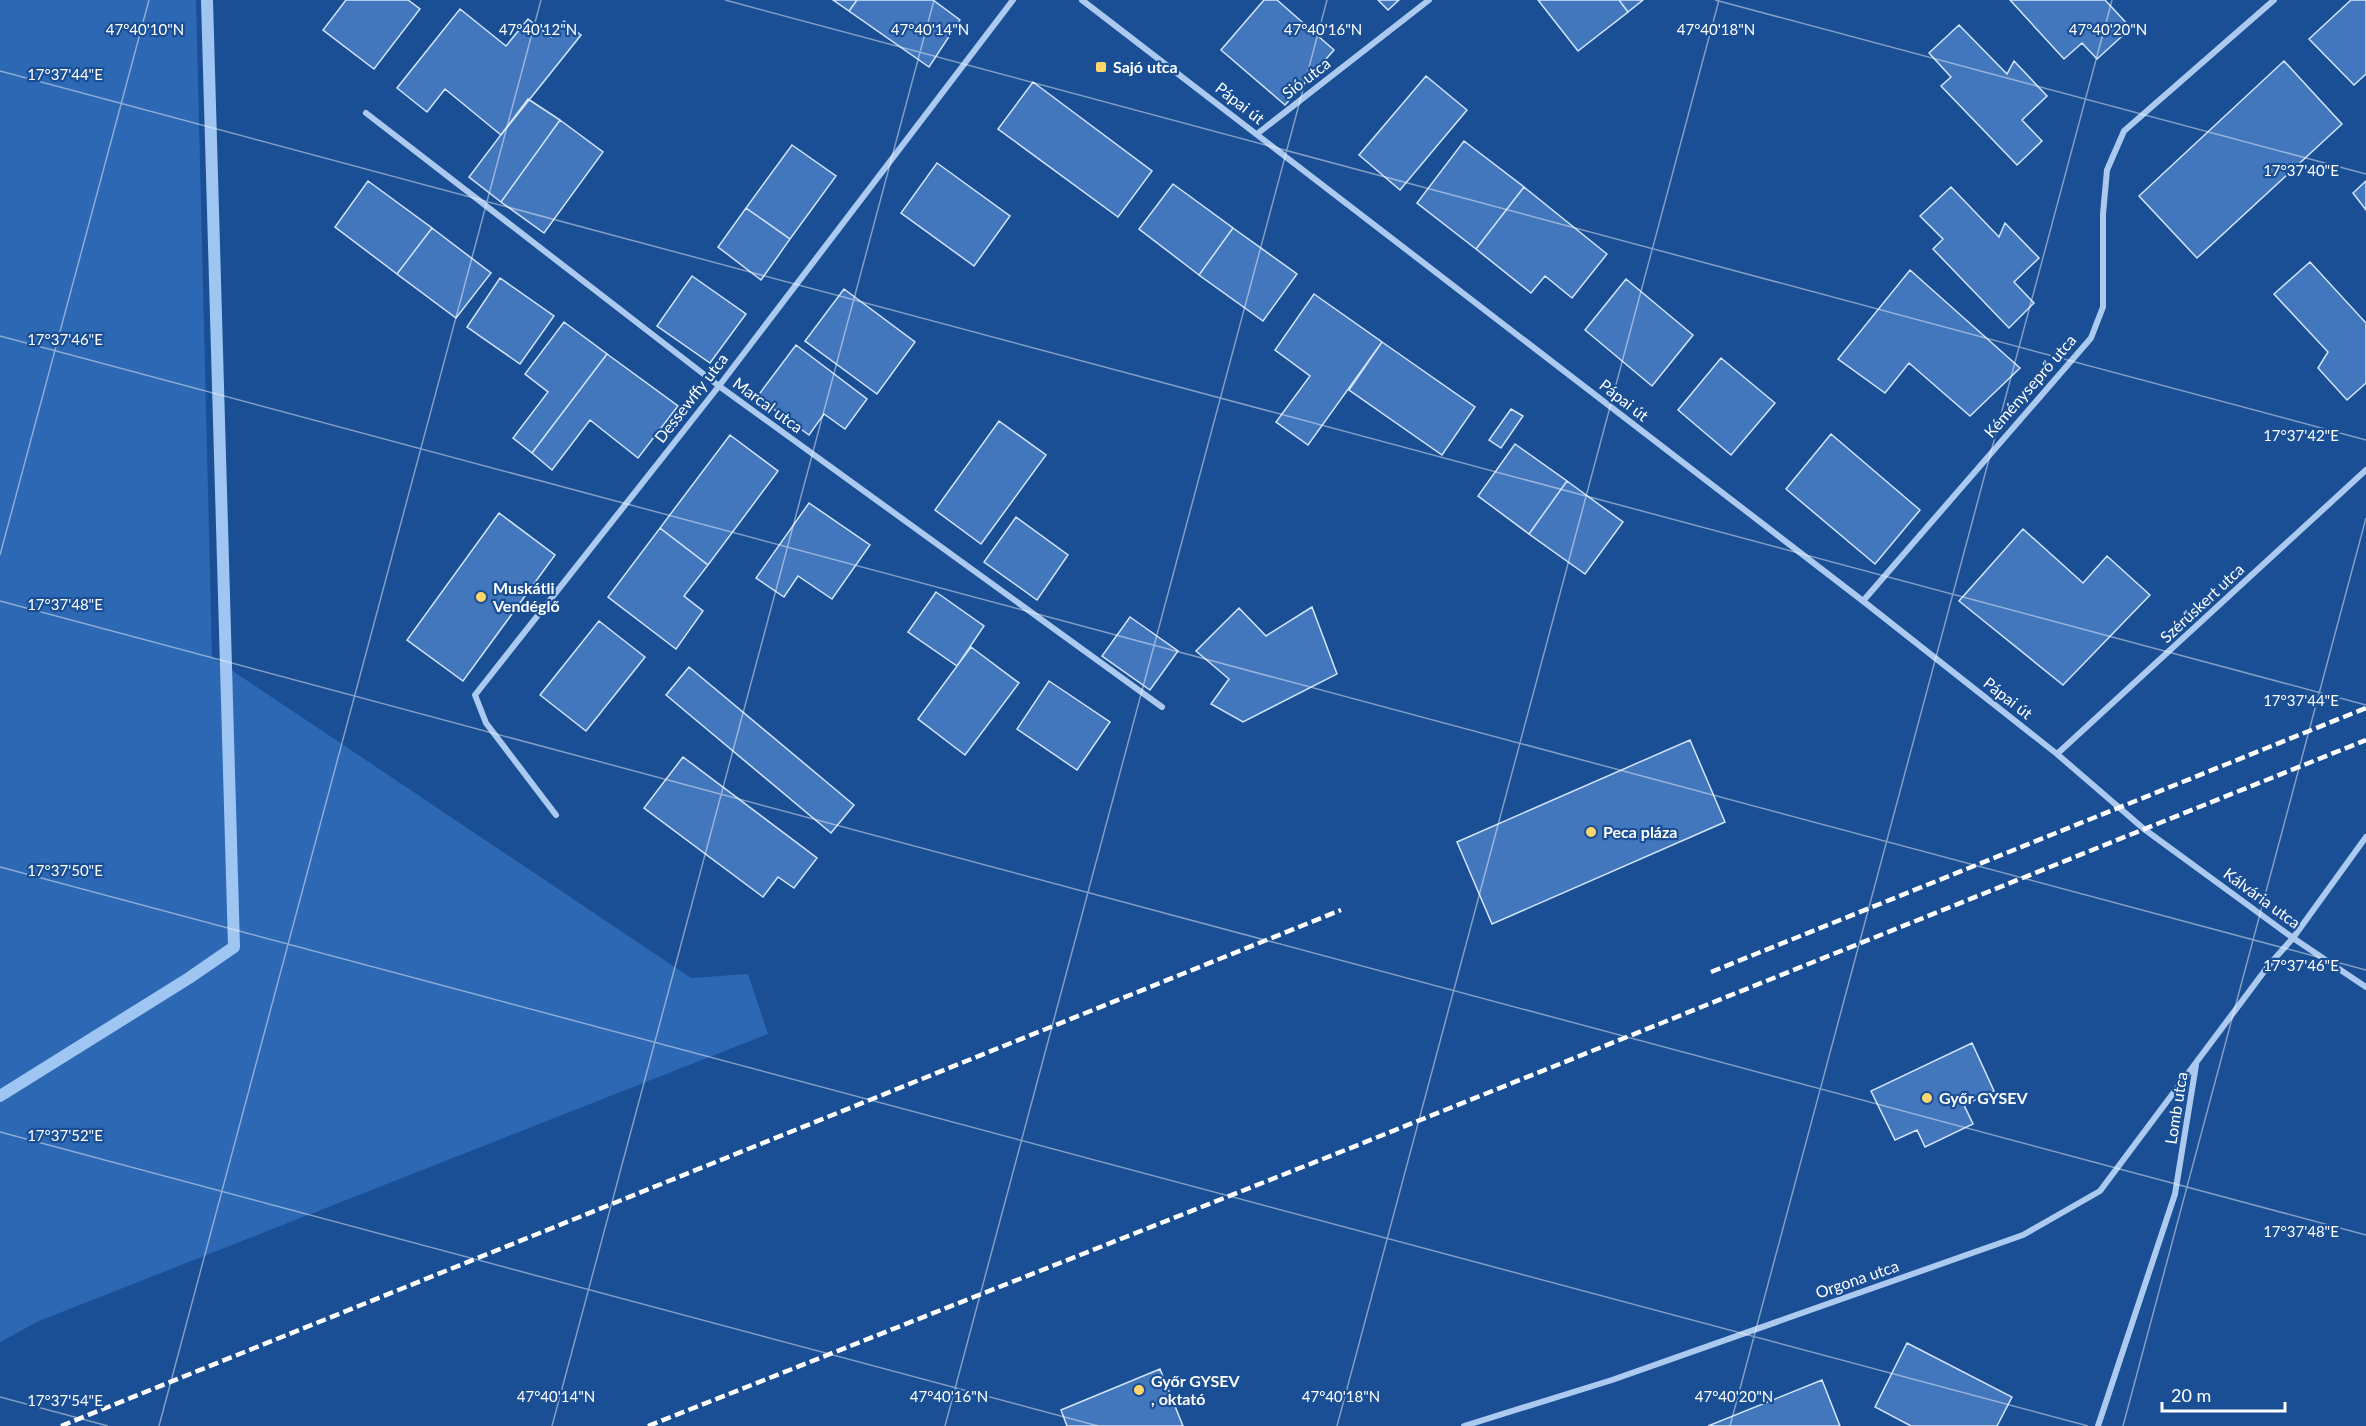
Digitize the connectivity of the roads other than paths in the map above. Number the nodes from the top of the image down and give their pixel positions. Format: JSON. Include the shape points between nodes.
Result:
{"nodes":[{"id":1,"x":1013,"y":0,"type":"edge"},
{"id":2,"x":1082,"y":0,"type":"edge"},
{"id":3,"x":1429,"y":0,"type":"edge"},
{"id":4,"x":2274,"y":0,"type":"edge"},
{"id":5,"x":366,"y":113,"type":"dead end"},
{"id":6,"x":1257,"y":134,"type":"junction"},
{"id":7,"x":719,"y":386,"type":"junction"},
{"id":8,"x":2366,"y":470,"type":"edge"},
{"id":9,"x":1863,"y":601,"type":"junction"},
{"id":10,"x":1162,"y":707,"type":"dead end"},
{"id":11,"x":2057,"y":754,"type":"junction"},
{"id":12,"x":556,"y":815,"type":"dead end"},
{"id":13,"x":2144,"y":829,"type":"joint"},
{"id":14,"x":2366,"y":837,"type":"edge"},
{"id":15,"x":2293,"y":938,"type":"junction"},
{"id":16,"x":2366,"y":987,"type":"edge"},
{"id":17,"x":2196,"y":1064,"type":"junction"},
{"id":18,"x":1464,"y":1426,"type":"edge"},
{"id":19,"x":2098,"y":1426,"type":"edge"}],
"edges":[{"from":1,"to":7,"type":"street","name":"Dessewffy utca"},
{"from":2,"to":6,"type":"street","name":"Pápai út"},
{"from":3,"to":6,"type":"street","name":"Sió utca"},
{"from":4,"to":9,"type":"street","name":"Kéményseprő utca","via":[[2124,131],[2108,170],[2103,214],[2103,307],[2091,338]]},
{"from":5,"to":7,"type":"street","name":"Marcal utca"},
{"from":6,"to":9,"type":"street","name":"Pápai út"},
{"from":7,"to":10,"type":"street","name":"Marcal utca"},
{"from":7,"to":12,"type":"street","name":"Dessewffy utca","via":[[475,695],[486,723]]},
{"from":8,"to":11,"type":"street","name":"Szérűskert utca"},
{"from":9,"to":11,"type":"street","name":"Pápai út"},
{"from":11,"to":13,"type":"street","name":"Pápai út"},
{"from":13,"to":15,"type":"street","name":"Kálvária utca"},
{"from":14,"to":15,"type":"street","name":"Lomb utca"},
{"from":15,"to":16,"type":"street","name":"Kálvária utca"},
{"from":15,"to":17,"type":"street","name":"Lomb utca"},
{"from":17,"to":18,"type":"street","name":"Orgona utca","via":[[2100,1191],[2023,1234],[1612,1380]]},
{"from":17,"to":19,"type":"street","name":"Lomb utca","via":[[2175,1194]]}]}
